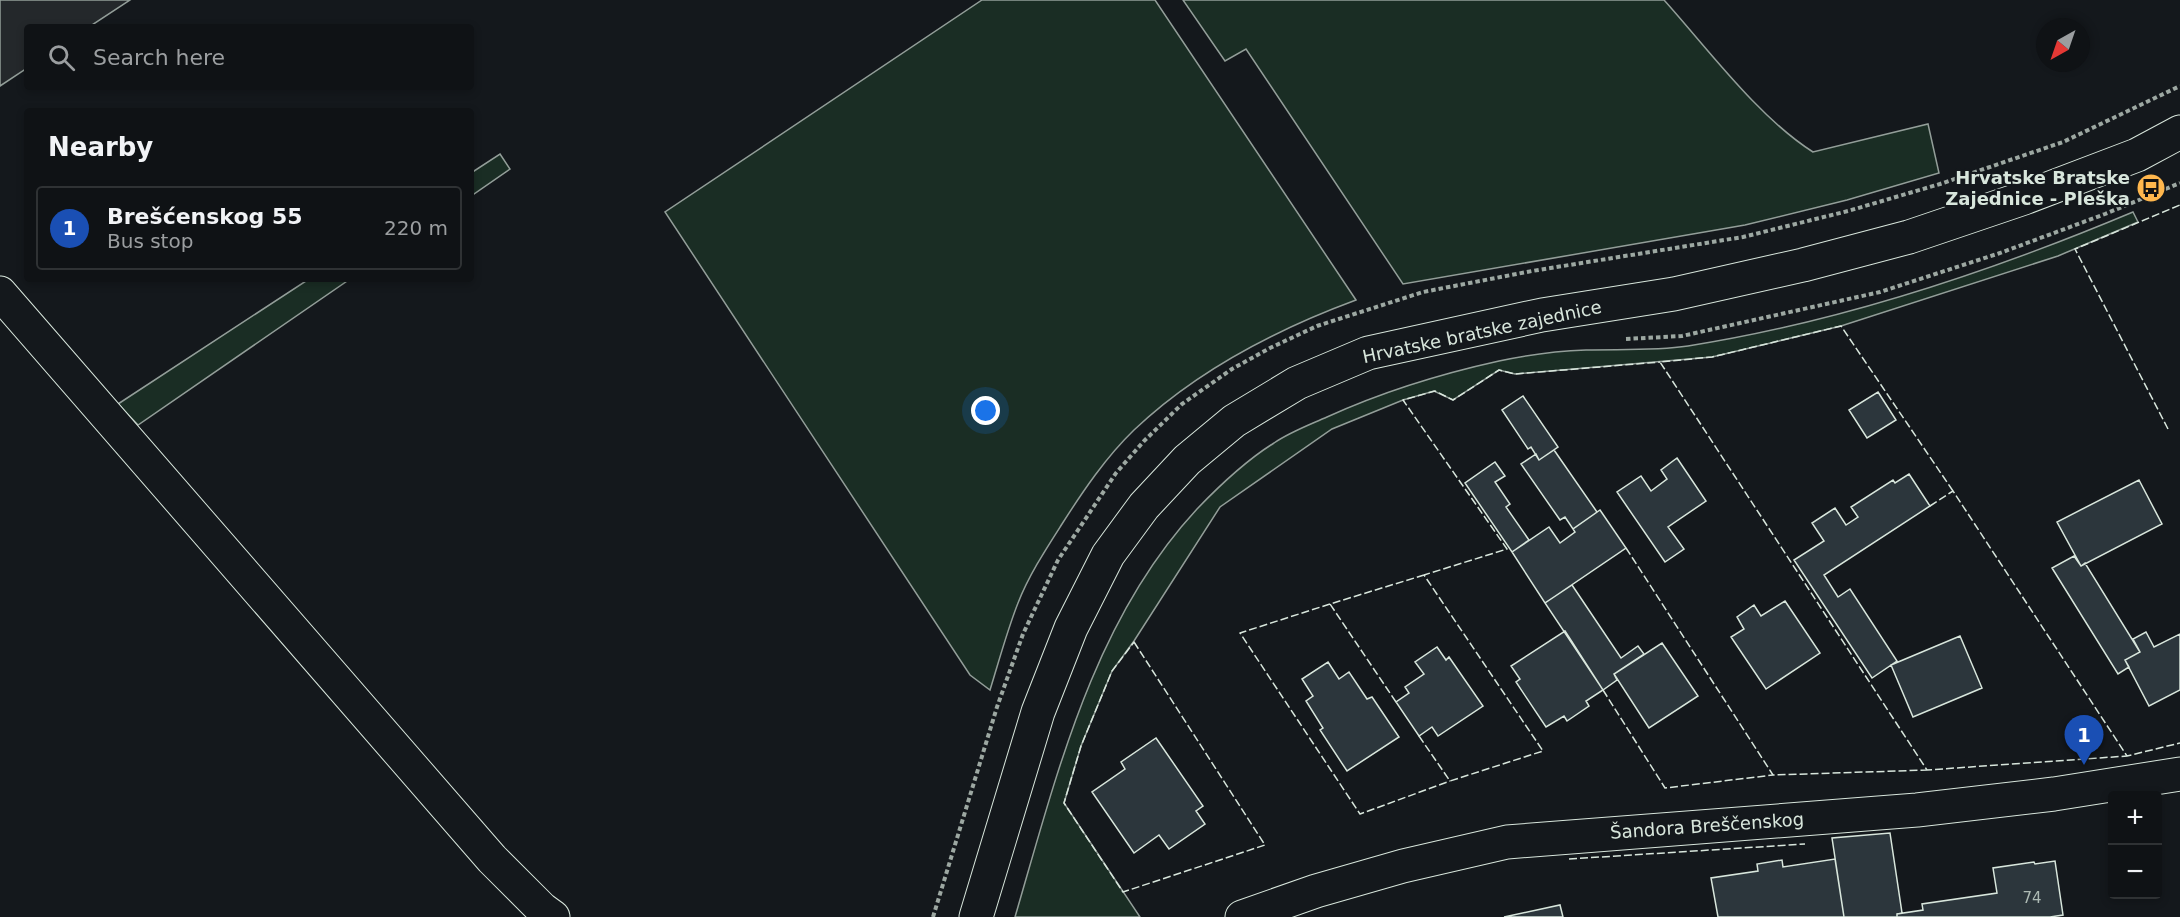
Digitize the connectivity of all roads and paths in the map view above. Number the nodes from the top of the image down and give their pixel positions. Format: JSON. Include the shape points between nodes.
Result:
{"nodes":[{"id":1,"x":2180,"y":86,"type":"edge"},
{"id":2,"x":2180,"y":132,"type":"edge"},
{"id":3,"x":2180,"y":183,"type":"edge"},
{"id":4,"x":0,"y":293,"type":"edge"},
{"id":5,"x":1615,"y":339,"type":"dead end"},
{"id":6,"x":2180,"y":774,"type":"edge"},
{"id":7,"x":553,"y":917,"type":"edge"},
{"id":8,"x":933,"y":917,"type":"edge"},
{"id":9,"x":976,"y":917,"type":"edge"},
{"id":10,"x":1242,"y":917,"type":"edge"}],
"edges":[{"from":1,"to":8,"type":"path","via":[[2063,142],[1928,188],[1743,237],[1423,292],[1317,326],[1232,369],[1182,404],[1144,441],[1109,482],[1058,560],[1023,634],[997,708]]},
{"from":2,"to":9,"type":"street","name":"Hrvatske bratske zajednice","via":[[2137,155],[1909,237],[1674,294],[1542,315],[1368,353],[1297,383],[1234,421],[1187,460],[1144,506],[1108,555],[1071,628],[1038,712]]},
{"from":3,"to":5,"type":"path","via":[[2000,253],[1880,292],[1682,336]]},
{"from":4,"to":7,"type":"street","via":[[492,859]]},
{"from":6,"to":10,"type":"street","name":"Šandora Breščenskog","via":[[1917,810],[1507,842],[1403,866]]}]}
